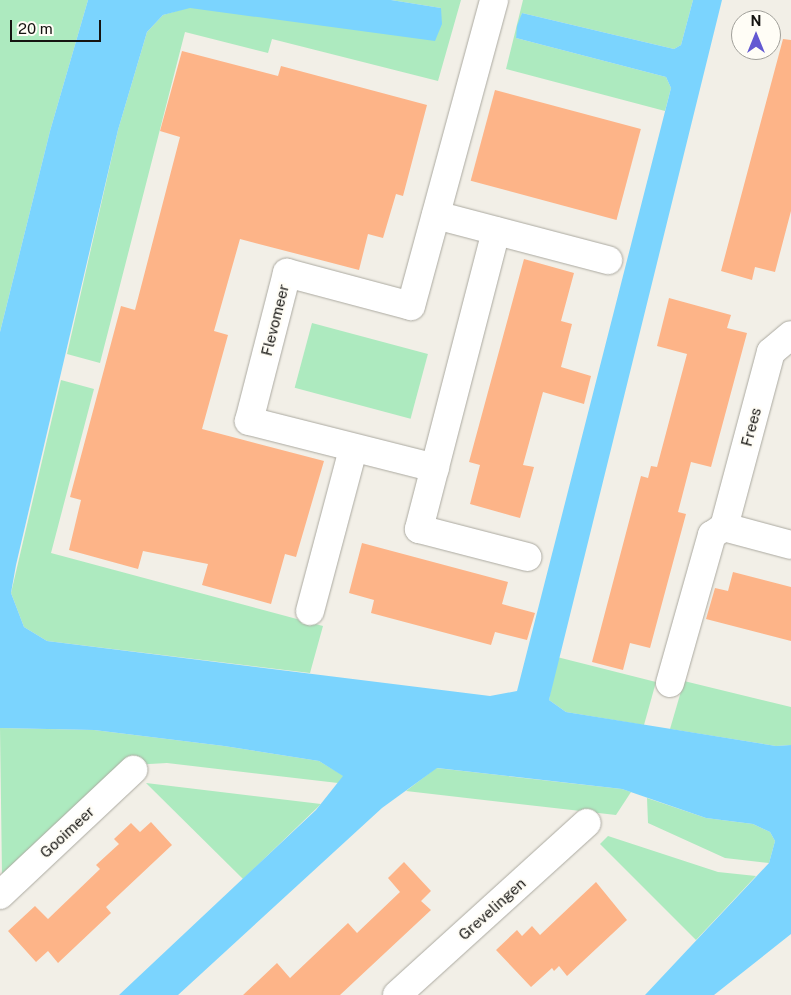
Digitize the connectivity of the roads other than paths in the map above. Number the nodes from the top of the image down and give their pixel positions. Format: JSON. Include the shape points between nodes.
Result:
{"nodes":[{"id":1,"x":494,"y":0,"type":"edge"},
{"id":2,"x":436,"y":215,"type":"junction"},
{"id":3,"x":496,"y":231,"type":"junction"},
{"id":4,"x":608,"y":260,"type":"dead end"},
{"id":5,"x":791,"y":335,"type":"edge"},
{"id":6,"x":353,"y":449,"type":"junction"},
{"id":7,"x":435,"y":468,"type":"junction"},
{"id":8,"x":724,"y":527,"type":"junction"},
{"id":9,"x":791,"y":545,"type":"edge"},
{"id":10,"x":528,"y":557,"type":"dead end"},
{"id":11,"x":310,"y":611,"type":"dead end"},
{"id":12,"x":670,"y":683,"type":"dead end"},
{"id":13,"x":133,"y":770,"type":"dead end"},
{"id":14,"x":587,"y":823,"type":"dead end"},
{"id":15,"x":0,"y":895,"type":"edge"},
{"id":16,"x":397,"y":995,"type":"edge"}],
"edges":[{"from":1,"to":2,"type":"street","name":"Flevomeer"},
{"from":2,"to":3,"type":"street"},
{"from":2,"to":6,"type":"street","name":"Flevomeer","via":[[411,306],[287,273],[249,421]]},
{"from":3,"to":4,"type":"street"},
{"from":3,"to":7,"type":"street"},
{"from":5,"to":8,"type":"street","name":"Frees","via":[[771,352]]},
{"from":6,"to":7,"type":"street","name":"Flevomeer"},
{"from":6,"to":11,"type":"street"},
{"from":7,"to":10,"type":"street","via":[[419,529]]},
{"from":8,"to":9,"type":"street"},
{"from":8,"to":12,"type":"street","name":"Frees","via":[[712,535]]},
{"from":13,"to":15,"type":"street","name":"Gooimeer"},
{"from":14,"to":16,"type":"street","name":"Grevelingen"}]}
